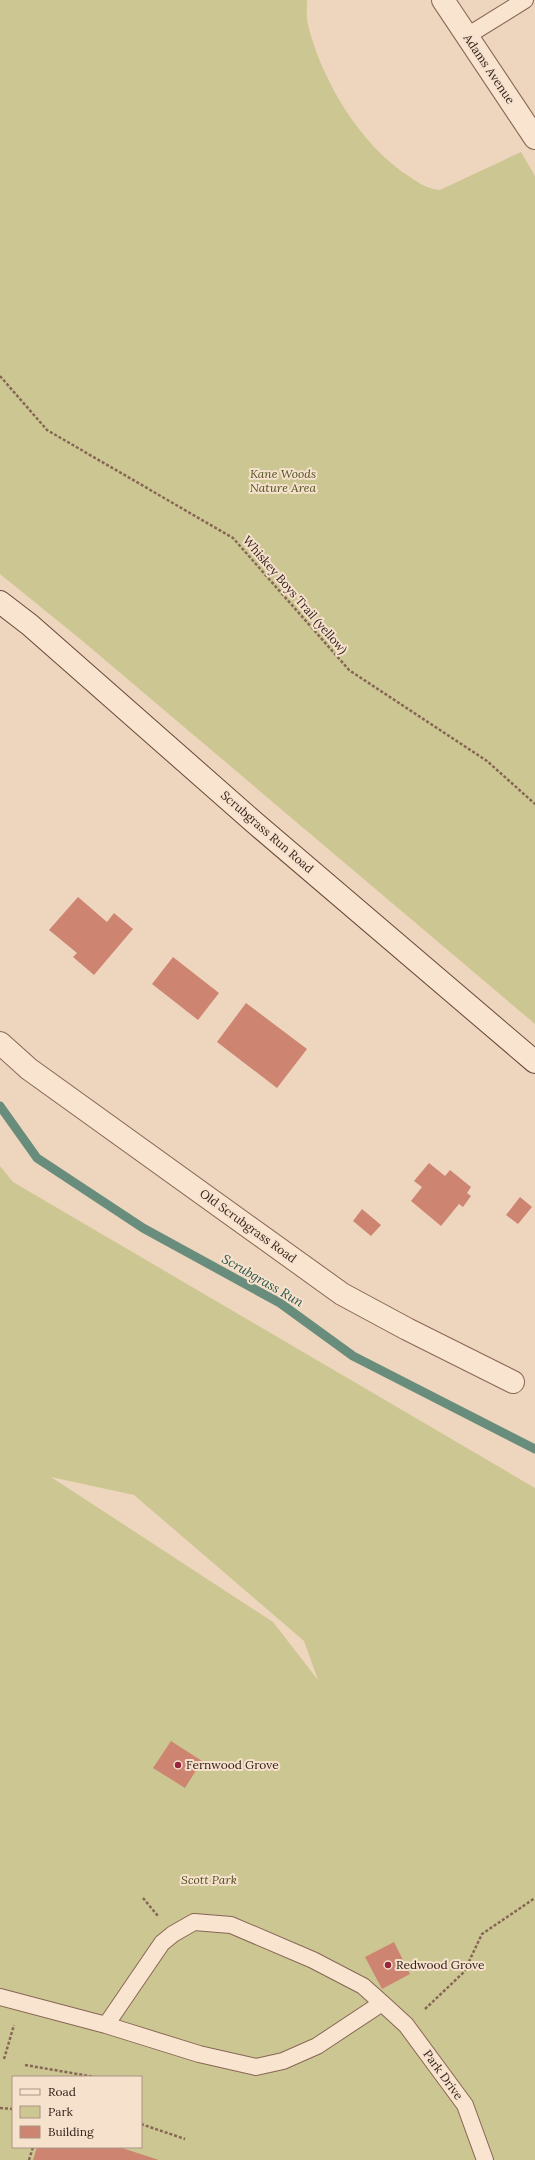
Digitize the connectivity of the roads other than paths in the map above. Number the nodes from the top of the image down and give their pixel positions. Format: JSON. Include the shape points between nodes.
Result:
{"nodes":[{"id":1,"x":443,"y":0,"type":"edge"},
{"id":2,"x":525,"y":0,"type":"edge"},
{"id":3,"x":467,"y":36,"type":"junction"},
{"id":4,"x":535,"y":138,"type":"edge"},
{"id":5,"x":0,"y":602,"type":"edge"},
{"id":6,"x":0,"y":1042,"type":"edge"},
{"id":7,"x":535,"y":1062,"type":"edge"},
{"id":8,"x":514,"y":1382,"type":"dead end"},
{"id":9,"x":0,"y":1997,"type":"edge"},
{"id":10,"x":382,"y":2003,"type":"junction"},
{"id":11,"x":106,"y":2025,"type":"junction"},
{"id":12,"x":486,"y":2160,"type":"edge"}],
"edges":[{"from":1,"to":3,"type":"street","name":"Adams Avenue"},
{"from":2,"to":3,"type":"lane"},
{"from":3,"to":4,"type":"street","name":"Adams Avenue"},
{"from":5,"to":7,"type":"street","name":"Scrubgrass Run Road","via":[[30,625],[255,823]]},
{"from":6,"to":8,"type":"street","name":"Old Scrubgrass Road","via":[[29,1069],[342,1294]]},
{"from":9,"to":11,"type":"lane"},
{"from":10,"to":11,"type":"lane","via":[[317,2046],[284,2062],[256,2067],[199,2054]]},
{"from":10,"to":11,"type":"lane","name":"Park Drive","via":[[363,1986],[306,1957],[231,1924],[194,1922],[162,1943]]},
{"from":10,"to":12,"type":"lane","name":"Park Drive","via":[[406,2025],[465,2105]]}]}
